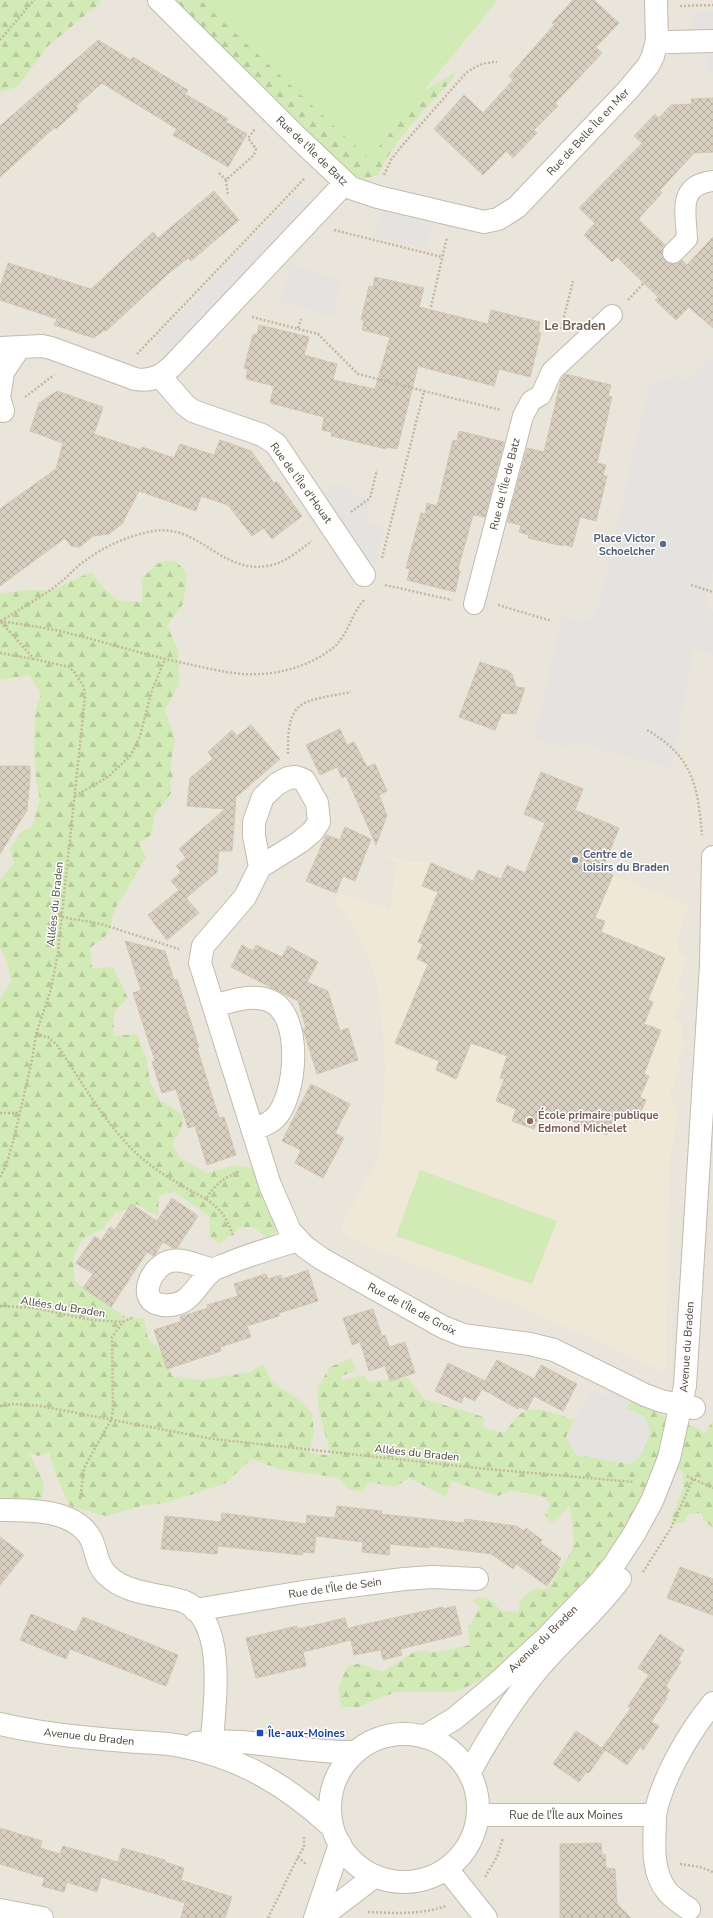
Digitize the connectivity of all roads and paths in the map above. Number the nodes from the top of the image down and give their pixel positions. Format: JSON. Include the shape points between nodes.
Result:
{"nodes":[{"id":1,"x":34,"y":0,"type":"edge"},
{"id":2,"x":159,"y":0,"type":"edge"},
{"id":3,"x":656,"y":5,"type":"edge"},
{"id":4,"x":713,"y":5,"type":"edge"},
{"id":5,"x":0,"y":40,"type":"edge"},
{"id":6,"x":657,"y":40,"type":"junction"},
{"id":7,"x":713,"y":41,"type":"edge"},
{"id":8,"x":498,"y":62,"type":"dead end"},
{"id":9,"x":272,"y":112,"type":"junction"},
{"id":10,"x":322,"y":160,"type":"junction"},
{"id":11,"x":219,"y":173,"type":"dead end"},
{"id":12,"x":226,"y":180,"type":"junction"},
{"id":13,"x":713,"y":181,"type":"edge"},
{"id":14,"x":345,"y":184,"type":"junction"},
{"id":15,"x":228,"y":196,"type":"dead end"},
{"id":16,"x":378,"y":197,"type":"junction"},
{"id":17,"x":452,"y":215,"type":"junction"},
{"id":18,"x":505,"y":216,"type":"joint"},
{"id":19,"x":329,"y":229,"type":"dead end"},
{"id":20,"x":674,"y":253,"type":"dead end"},
{"id":21,"x":442,"y":257,"type":"junction"},
{"id":22,"x":573,"y":281,"type":"dead end"},
{"id":23,"x":431,"y":307,"type":"dead end"},
{"id":24,"x":612,"y":315,"type":"dead end"},
{"id":25,"x":301,"y":319,"type":"dead end"},
{"id":26,"x":560,"y":335,"type":"dead end"},
{"id":27,"x":10,"y":348,"type":"edge"},
{"id":28,"x":160,"y":376,"type":"junction"},
{"id":29,"x":128,"y":377,"type":"junction"},
{"id":30,"x":424,"y":391,"type":"junction"},
{"id":31,"x":1,"y":401,"type":"edge"},
{"id":32,"x":523,"y":416,"type":"junction"},
{"id":33,"x":377,"y":470,"type":"dead end"},
{"id":34,"x":332,"y":526,"type":"junction"},
{"id":35,"x":382,"y":560,"type":"dead end"},
{"id":36,"x":364,"y":575,"type":"dead end"},
{"id":37,"x":690,"y":585,"type":"dead end"},
{"id":38,"x":713,"y":592,"type":"edge"},
{"id":39,"x":367,"y":597,"type":"dead end"},
{"id":40,"x":474,"y":604,"type":"dead end"},
{"id":41,"x":0,"y":622,"type":"edge"},
{"id":42,"x":0,"y":654,"type":"edge"},
{"id":43,"x":34,"y":659,"type":"junction"},
{"id":44,"x":165,"y":659,"type":"junction"},
{"id":45,"x":351,"y":692,"type":"dead end"},
{"id":46,"x":647,"y":730,"type":"dead end"},
{"id":47,"x":288,"y":778,"type":"junction"},
{"id":48,"x":74,"y":796,"type":"junction"},
{"id":49,"x":708,"y":848,"type":"edge"},
{"id":50,"x":260,"y":867,"type":"junction"},
{"id":51,"x":62,"y":917,"type":"junction"},
{"id":52,"x":200,"y":954,"type":"junction"},
{"id":53,"x":214,"y":1006,"type":"junction"},
{"id":54,"x":36,"y":1034,"type":"junction"},
{"id":55,"x":0,"y":1113,"type":"edge"},
{"id":56,"x":19,"y":1113,"type":"junction"},
{"id":57,"x":253,"y":1129,"type":"junction"},
{"id":58,"x":708,"y":1160,"type":"edge"},
{"id":59,"x":265,"y":1166,"type":"junction"},
{"id":60,"x":0,"y":1177,"type":"edge"},
{"id":61,"x":206,"y":1199,"type":"junction"},
{"id":62,"x":297,"y":1240,"type":"junction"},
{"id":63,"x":240,"y":1259,"type":"junction"},
{"id":64,"x":213,"y":1270,"type":"junction"},
{"id":65,"x":153,"y":1302,"type":"junction"},
{"id":66,"x":0,"y":1306,"type":"edge"},
{"id":67,"x":123,"y":1322,"type":"junction"},
{"id":68,"x":0,"y":1406,"type":"edge"},
{"id":69,"x":688,"y":1407,"type":"junction"},
{"id":70,"x":111,"y":1420,"type":"junction"},
{"id":71,"x":678,"y":1473,"type":"junction"},
{"id":72,"x":635,"y":1482,"type":"dead end"},
{"id":73,"x":713,"y":1488,"type":"edge"},
{"id":74,"x":0,"y":1510,"type":"edge"},
{"id":75,"x":74,"y":1521,"type":"junction"},
{"id":76,"x":477,"y":1579,"type":"dead end"},
{"id":77,"x":195,"y":1610,"type":"junction"},
{"id":78,"x":713,"y":1702,"type":"edge"},
{"id":79,"x":0,"y":1724,"type":"edge"},
{"id":80,"x":424,"y":1737,"type":"junction"},
{"id":81,"x":212,"y":1742,"type":"junction"},
{"id":82,"x":179,"y":1745,"type":"junction"},
{"id":83,"x":356,"y":1752,"type":"junction"},
{"id":84,"x":469,"y":1773,"type":"junction"},
{"id":85,"x":478,"y":1815,"type":"junction"},
{"id":86,"x":655,"y":1815,"type":"junction"},
{"id":87,"x":336,"y":1835,"type":"junction"},
{"id":88,"x":656,"y":1864,"type":"junction"},
{"id":89,"x":447,"y":1869,"type":"junction"},
{"id":90,"x":713,"y":1872,"type":"edge"},
{"id":91,"x":375,"y":1876,"type":"junction"},
{"id":92,"x":689,"y":1909,"type":"dead end"},
{"id":93,"x":0,"y":1910,"type":"edge"},
{"id":94,"x":42,"y":1918,"type":"edge"},
{"id":95,"x":316,"y":1918,"type":"edge"},
{"id":96,"x":320,"y":1918,"type":"edge"},
{"id":97,"x":486,"y":1918,"type":"edge"}],
"edges":[{"from":1,"to":5,"type":"path"},
{"from":2,"to":9,"type":"street","name":"Rue de l'Île de Batz"},
{"from":3,"to":4,"type":"path"},
{"from":3,"to":6,"type":"street","name":"Rue de Belle Île en Mer"},
{"from":6,"to":7,"type":"street"},
{"from":6,"to":18,"type":"street","name":"Rue de Belle Île en Mer","via":[[653,56],[638,79],[528,196]]},
{"from":8,"to":16,"type":"path","via":[[475,66],[400,148],[386,170]]},
{"from":9,"to":10,"type":"street","name":"Rue de l'Île de Batz"},
{"from":9,"to":12,"type":"path","via":[[248,138],[256,149],[254,155]]},
{"from":10,"to":14,"type":"street","name":"Rue de l'Île de Batz"},
{"from":10,"to":29,"type":"path","via":[[134,357]]},
{"from":11,"to":12,"type":"path"},
{"from":12,"to":15,"type":"path"},
{"from":13,"to":20,"type":"street","via":[[701,182],[688,194],[687,239]]},
{"from":14,"to":16,"type":"street","name":"Rue de l'Île de Batz"},
{"from":14,"to":28,"type":"street"},
{"from":16,"to":17,"type":"street","name":"Rue de l'Île de Batz"},
{"from":17,"to":18,"type":"street","name":"Rue de l'Île de Batz","via":[[484,222]]},
{"from":17,"to":21,"type":"path"},
{"from":19,"to":21,"type":"path"},
{"from":21,"to":23,"type":"path"},
{"from":22,"to":26,"type":"path"},
{"from":24,"to":32,"type":"street","name":"Rue de l'Île de Batz","via":[[552,371],[541,395],[531,401]]},
{"from":25,"to":30,"type":"path","via":[[298,328],[318,334],[358,374]]},
{"from":27,"to":29,"type":"street","via":[[51,348]]},
{"from":27,"to":31,"type":"street","via":[[3,372]]},
{"from":28,"to":29,"type":"street","via":[[143,381]]},
{"from":28,"to":34,"type":"street","name":"Rue de l'Île d'Houat","via":[[193,411],[269,438],[276,444]]},
{"from":30,"to":32,"type":"path"},
{"from":30,"to":35,"type":"path"},
{"from":32,"to":40,"type":"street","name":"Rue de l'Île de Batz"},
{"from":33,"to":34,"type":"path","via":[[370,498]]},
{"from":34,"to":36,"type":"street","name":"Rue de l'Île d'Houat"},
{"from":34,"to":41,"type":"path","via":[[292,556],[266,567],[222,558],[197,539],[169,530],[149,532],[113,544],[84,561],[62,582]]},
{"from":37,"to":38,"type":"path"},
{"from":39,"to":44,"type":"path","via":[[355,611],[344,635],[335,646],[323,655],[294,668],[259,675]]},
{"from":41,"to":43,"type":"path"},
{"from":41,"to":44,"type":"path","via":[[59,631]]},
{"from":42,"to":43,"type":"path","name":"Allées du Braden"},
{"from":43,"to":48,"type":"path","name":"Allées du Braden","via":[[69,667],[80,678],[84,688],[84,711]]},
{"from":44,"to":48,"type":"path","via":[[150,695],[140,736],[131,755],[108,777]]},
{"from":45,"to":47,"type":"path","via":[[309,701],[296,709],[290,722],[288,737]]},
{"from":46,"to":49,"type":"path","via":[[674,748],[689,771],[699,801]]},
{"from":47,"to":50,"type":"street","via":[[269,790],[256,813],[254,836]]},
{"from":47,"to":50,"type":"street","via":[[300,779],[308,786],[317,803],[319,822],[314,831],[300,842]]},
{"from":48,"to":51,"type":"path","name":"Allées du Braden"},
{"from":49,"to":58,"type":"street","name":"Avenue du Braden"},
{"from":50,"to":52,"type":"street","via":[[244,897],[203,946]]},
{"from":51,"to":52,"type":"path","via":[[101,924]]},
{"from":51,"to":54,"type":"path","name":"Allées du Braden","via":[[51,989]]},
{"from":52,"to":53,"type":"street","name":"Rue de l'Île de Groix","via":[[202,972]]},
{"from":53,"to":57,"type":"street","name":"Rue de l'Île de Groix"},
{"from":53,"to":57,"type":"street","via":[[242,999],[269,1000],[278,1006],[290,1023],[294,1064],[288,1092],[274,1118]]},
{"from":54,"to":56,"type":"path","name":"Allées du Braden"},
{"from":54,"to":61,"type":"path","via":[[48,1037],[57,1045],[103,1116],[129,1146],[153,1167]]},
{"from":55,"to":56,"type":"path"},
{"from":56,"to":60,"type":"path","name":"Allées du Braden","via":[[6,1166]]},
{"from":57,"to":59,"type":"street","name":"Rue de l'Île de Groix"},
{"from":58,"to":69,"type":"street","name":"Avenue du Braden","via":[[702,1345]]},
{"from":59,"to":61,"type":"path","via":[[240,1171],[224,1178]]},
{"from":59,"to":62,"type":"street","name":"Rue de l'Île de Groix","via":[[285,1222]]},
{"from":61,"to":63,"type":"path","via":[[217,1207],[229,1222]]},
{"from":62,"to":63,"type":"street"},
{"from":62,"to":69,"type":"street","name":"Rue de l'Île de Groix","via":[[322,1259],[443,1327],[463,1335],[530,1344],[554,1350],[645,1395]]},
{"from":63,"to":64,"type":"street"},
{"from":64,"to":65,"type":"street","via":[[186,1299],[171,1305]]},
{"from":64,"to":65,"type":"street","via":[[182,1261],[166,1263],[154,1273],[147,1288]]},
{"from":65,"to":67,"type":"path","via":[[139,1314]]},
{"from":66,"to":67,"type":"path","name":"Allées du Braden","via":[[35,1308],[91,1320]]},
{"from":67,"to":70,"type":"path","via":[[115,1330],[111,1345]]},
{"from":68,"to":70,"type":"path","name":"Allées du Braden","via":[[40,1406]]},
{"from":69,"to":71,"type":"street","name":"Avenue du Braden","via":[[691,1428]]},
{"from":69,"to":80,"type":"street","name":"Avenue du Braden","via":[[659,1484],[634,1534],[613,1566],[524,1658],[454,1719]]},
{"from":70,"to":72,"type":"path","name":"Allées du Braden","via":[[213,1439],[487,1469]]},
{"from":70,"to":75,"type":"path","via":[[84,1468]]},
{"from":71,"to":73,"type":"path"},
{"from":71,"to":84,"type":"street","name":"Avenue du Braden","via":[[659,1518],[630,1567],[599,1606],[531,1677],[487,1740]]},
{"from":74,"to":75,"type":"street","via":[[54,1515]]},
{"from":75,"to":77,"type":"street","via":[[88,1534],[100,1566],[107,1575],[122,1586],[177,1599]]},
{"from":76,"to":77,"type":"street","name":"Rue de l'Île de Sein","via":[[404,1579]]},
{"from":77,"to":81,"type":"street","via":[[208,1625],[214,1654],[216,1690]]},
{"from":78,"to":86,"type":"street","via":[[674,1765]]},
{"from":79,"to":82,"type":"street","name":"Avenue du Braden","via":[[76,1737]]},
{"from":80,"to":83,"type":"street","via":[[400,1734],[377,1739]]},
{"from":80,"to":84,"type":"street","via":[[450,1750]]},
{"from":81,"to":82,"type":"street","name":"Avenue du Braden"},
{"from":81,"to":83,"type":"street","name":"Avenue du Braden","via":[[332,1753]]},
{"from":82,"to":87,"type":"street","name":"Avenue du Braden","via":[[215,1754],[262,1774],[297,1797]]},
{"from":83,"to":87,"type":"street","via":[[343,1766],[335,1783],[331,1802]]},
{"from":84,"to":85,"type":"street","via":[[477,1793]]},
{"from":85,"to":86,"type":"street","name":"Rue de l'Île aux Moines"},
{"from":85,"to":89,"type":"street","via":[[475,1831],[468,1845]]},
{"from":86,"to":88,"type":"street"},
{"from":87,"to":91,"type":"street","name":"Avenue du Braden","via":[[349,1857]]},
{"from":87,"to":95,"type":"street"},
{"from":88,"to":90,"type":"path","via":[[685,1864]]},
{"from":88,"to":92,"type":"street","via":[[661,1882],[667,1891]]},
{"from":89,"to":91,"type":"street","name":"Avenue du Braden","via":[[430,1877],[412,1881],[393,1881]]},
{"from":89,"to":97,"type":"street"},
{"from":91,"to":96,"type":"street"},
{"from":93,"to":94,"type":"street"}]}
